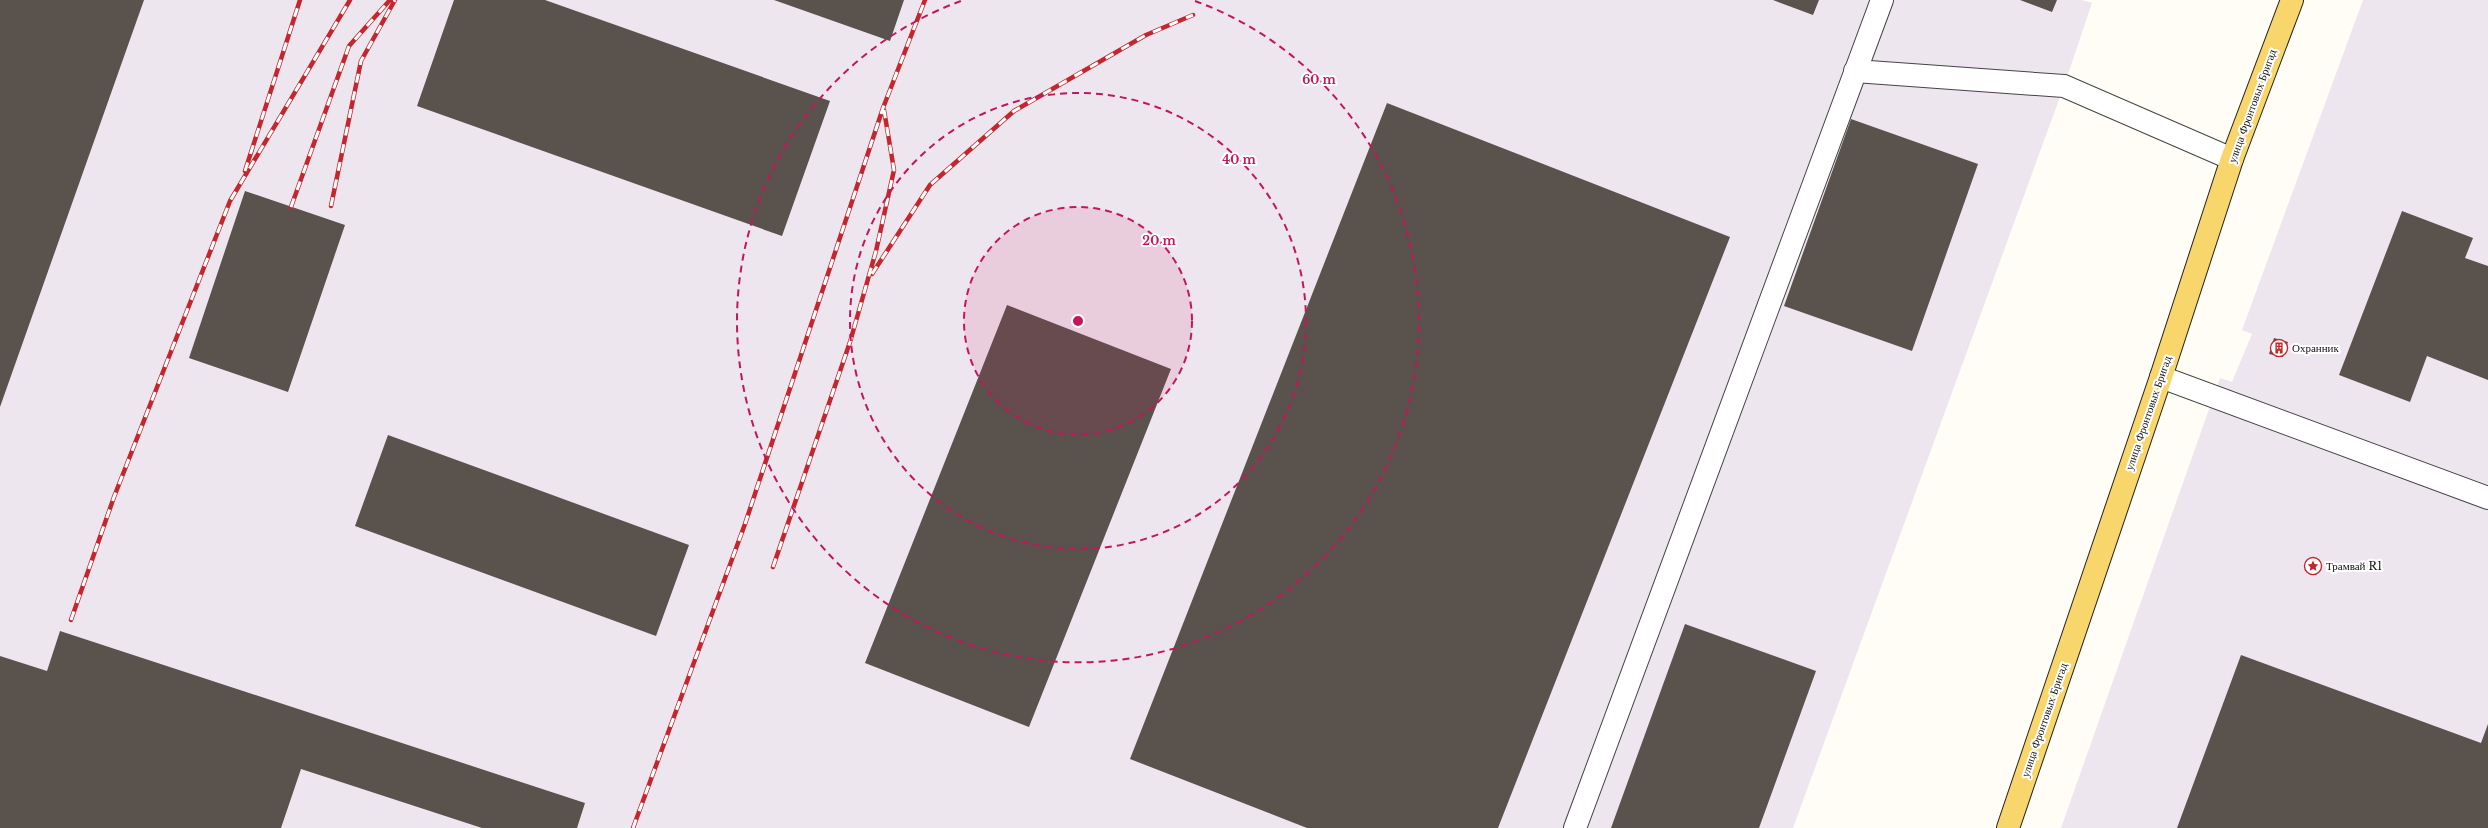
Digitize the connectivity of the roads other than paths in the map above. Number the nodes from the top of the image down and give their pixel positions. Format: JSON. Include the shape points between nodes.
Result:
{"nodes":[{"id":1,"x":1882,"y":0,"type":"edge"},
{"id":2,"x":2292,"y":0,"type":"edge"},
{"id":3,"x":1855,"y":71,"type":"junction"},
{"id":4,"x":2232,"y":159,"type":"junction"},
{"id":5,"x":2161,"y":377,"type":"junction"},
{"id":6,"x":2488,"y":498,"type":"edge"},
{"id":7,"x":1575,"y":828,"type":"edge"},
{"id":8,"x":2008,"y":828,"type":"edge"}],
"edges":[{"from":1,"to":3,"type":"lane"},
{"from":2,"to":4,"type":"main road","name":"улица Фронтовых Бригад"},
{"from":3,"to":4,"type":"lane","via":[[2064,86]]},
{"from":3,"to":7,"type":"lane"},
{"from":4,"to":5,"type":"main road","name":"улица Фронтовых Бригад"},
{"from":5,"to":6,"type":"lane"},
{"from":5,"to":8,"type":"main road","name":"улица Фронтовых Бригад"}]}
